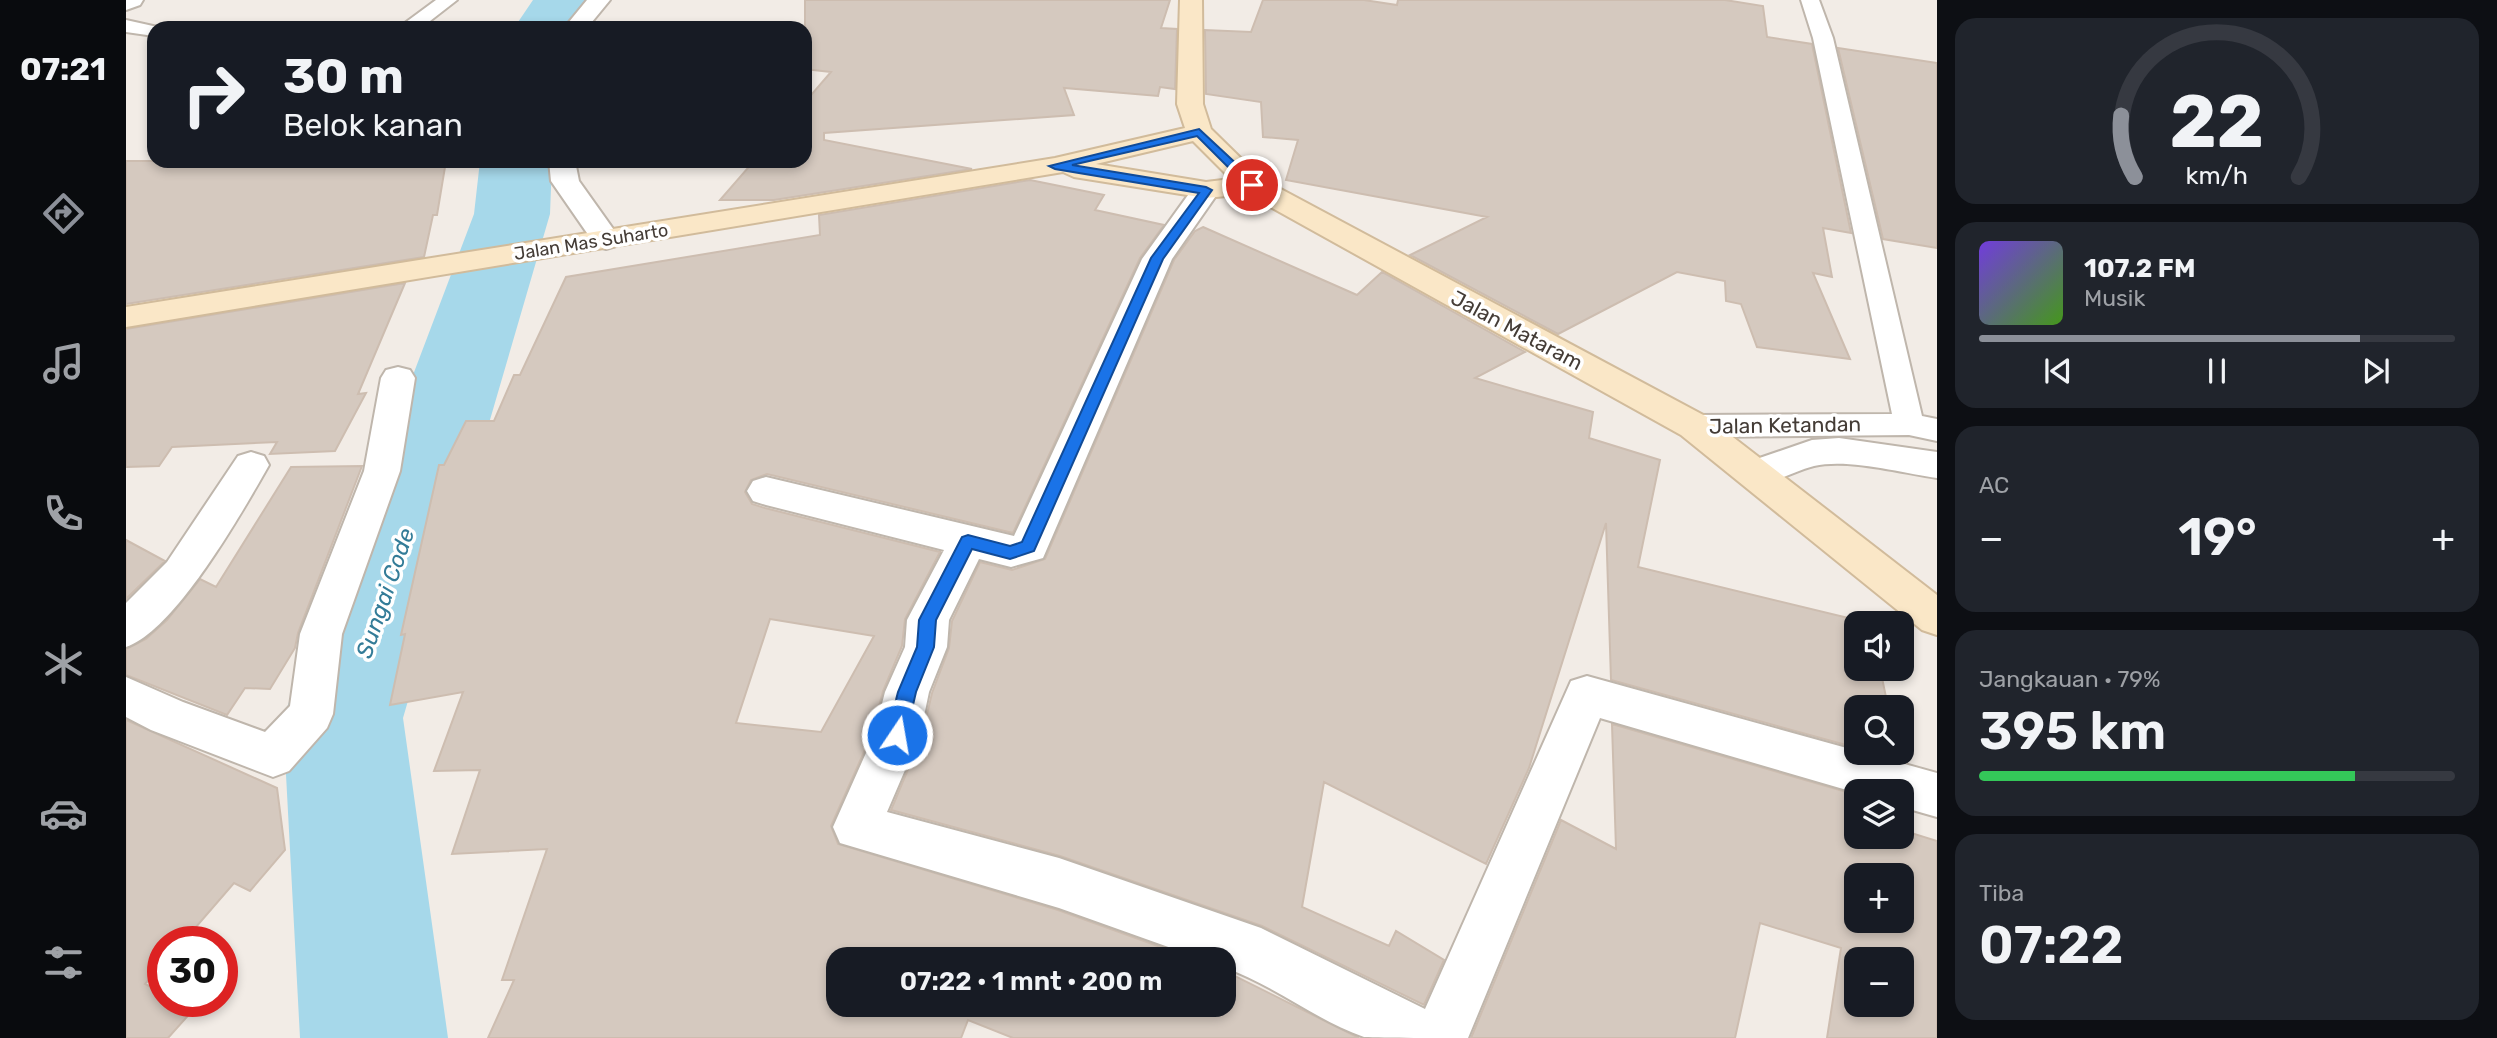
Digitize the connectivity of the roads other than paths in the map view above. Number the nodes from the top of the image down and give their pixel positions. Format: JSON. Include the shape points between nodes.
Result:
{"nodes":[{"id":1,"x":132,"y":0,"type":"edge"},
{"id":2,"x":448,"y":0,"type":"edge"},
{"id":3,"x":599,"y":0,"type":"edge"},
{"id":4,"x":1191,"y":0,"type":"edge"},
{"id":5,"x":1810,"y":0,"type":"edge"},
{"id":6,"x":126,"y":3,"type":"edge"},
{"id":7,"x":418,"y":21,"type":"edge"},
{"id":8,"x":581,"y":21,"type":"edge"},
{"id":9,"x":126,"y":26,"type":"edge"},
{"id":10,"x":147,"y":29,"type":"edge"},
{"id":11,"x":1199,"y":132,"type":"junction"},
{"id":12,"x":1055,"y":166,"type":"junction"},
{"id":13,"x":563,"y":168,"type":"edge"},
{"id":14,"x":1252,"y":185,"type":"junction"},
{"id":15,"x":1206,"y":190,"type":"junction"},
{"id":16,"x":593,"y":242,"type":"junction"},
{"id":17,"x":126,"y":317,"type":"edge"},
{"id":18,"x":398,"y":378,"type":"dead end"},
{"id":19,"x":1694,"y":426,"type":"junction"},
{"id":20,"x":1923,"y":427,"type":"edge"},
{"id":21,"x":251,"y":465,"type":"dead end"},
{"id":22,"x":1937,"y":465,"type":"edge"},
{"id":23,"x":1755,"y":473,"type":"junction"},
{"id":24,"x":766,"y":491,"type":"dead end"},
{"id":25,"x":968,"y":542,"type":"junction"},
{"id":26,"x":1937,"y":618,"type":"edge"},
{"id":27,"x":126,"y":630,"type":"edge"},
{"id":28,"x":126,"y":696,"type":"edge"},
{"id":29,"x":1937,"y":795,"type":"edge"},
{"id":30,"x":1426,"y":1038,"type":"edge"},
{"id":31,"x":1440,"y":1038,"type":"edge"}],
"edges":[{"from":1,"to":6,"type":"street"},
{"from":2,"to":7,"type":"lane"},
{"from":3,"to":8,"type":"street"},
{"from":4,"to":11,"type":"street","name":"Jalan Mataram","via":[[1190,104]]},
{"from":5,"to":20,"type":"lane"},
{"from":9,"to":10,"type":"lane"},
{"from":11,"to":12,"type":"street","name":"Jalan Mas Suharto"},
{"from":11,"to":14,"type":"street","name":"Jalan Mataram"},
{"from":12,"to":15,"type":"street","name":"Jalan Mas Suharto"},
{"from":12,"to":16,"type":"street","name":"Jalan Mas Suharto"},
{"from":13,"to":16,"type":"street"},
{"from":14,"to":15,"type":"street","name":"Jalan Mas Suharto"},
{"from":14,"to":19,"type":"street","name":"Jalan Mataram"},
{"from":15,"to":25,"type":"street","via":[[1157,258],[1028,547],[1010,552]]},
{"from":16,"to":17,"type":"street","name":"Jalan Mas Suharto"},
{"from":18,"to":28,"type":"street","via":[[382,471],[321,634],[311,714],[273,757]]},
{"from":19,"to":20,"type":"lane","name":"Jalan Ketandan"},
{"from":19,"to":23,"type":"street","name":"Jalan Mataram"},
{"from":21,"to":27,"type":"street","via":[[181,573]]},
{"from":22,"to":23,"type":"street","via":[[1839,451],[1812,453]]},
{"from":23,"to":26,"type":"street","name":"Jalan Mataram"},
{"from":24,"to":25,"type":"street"},
{"from":25,"to":30,"type":"street","via":[[928,620],[926,647],[907,692],[897,735],[857,827],[1059,883],[1261,954]]},
{"from":29,"to":31,"type":"street","via":[[1587,695]]}]}
